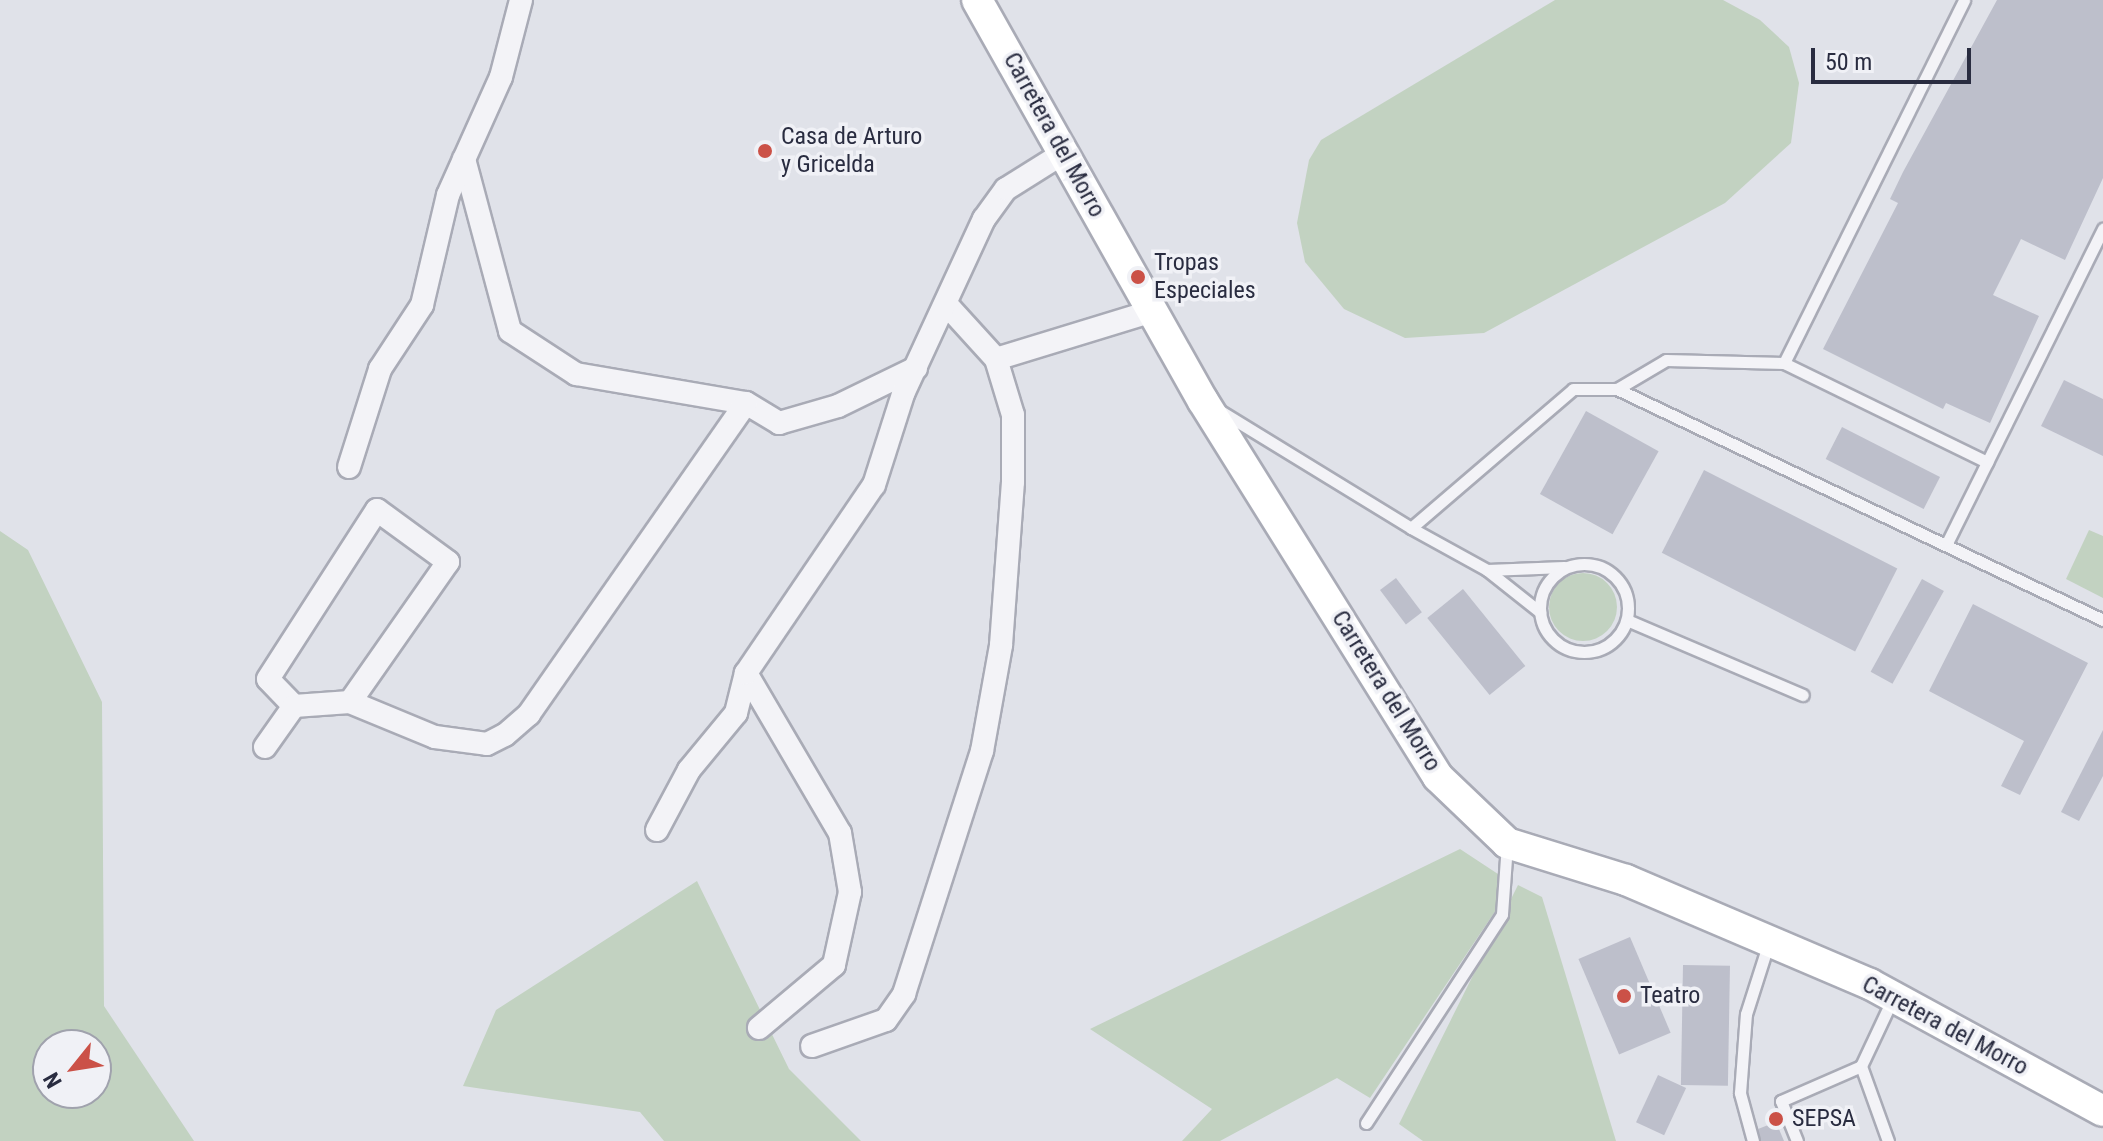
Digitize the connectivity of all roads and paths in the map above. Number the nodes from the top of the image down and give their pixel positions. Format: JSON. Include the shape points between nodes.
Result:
{"nodes":[{"id":1,"x":521,"y":0,"type":"edge"},
{"id":2,"x":977,"y":0,"type":"edge"},
{"id":3,"x":1964,"y":0,"type":"edge"},
{"id":4,"x":1065,"y":152,"type":"junction"},
{"id":5,"x":464,"y":159,"type":"junction"},
{"id":6,"x":2103,"y":229,"type":"edge"},
{"id":7,"x":946,"y":304,"type":"junction"},
{"id":8,"x":1153,"y":311,"type":"junction"},
{"id":9,"x":996,"y":359,"type":"junction"},
{"id":10,"x":1784,"y":363,"type":"junction"},
{"id":11,"x":916,"y":368,"type":"junction"},
{"id":12,"x":1617,"y":389,"type":"junction"},
{"id":13,"x":1203,"y":401,"type":"junction"},
{"id":14,"x":746,"y":403,"type":"junction"},
{"id":15,"x":1987,"y":462,"type":"junction"},
{"id":16,"x":349,"y":467,"type":"dead end"},
{"id":17,"x":1411,"y":528,"type":"junction"},
{"id":18,"x":1947,"y":543,"type":"junction"},
{"id":19,"x":1566,"y":567,"type":"junction"},
{"id":20,"x":1487,"y":570,"type":"junction"},
{"id":21,"x":1540,"y":612,"type":"junction"},
{"id":22,"x":1627,"y":620,"type":"junction"},
{"id":23,"x":2103,"y":620,"type":"edge"},
{"id":24,"x":746,"y":673,"type":"junction"},
{"id":25,"x":1803,"y":695,"type":"dead end"},
{"id":26,"x":350,"y":702,"type":"junction"},
{"id":27,"x":294,"y":706,"type":"junction"},
{"id":28,"x":265,"y":747,"type":"dead end"},
{"id":29,"x":657,"y":830,"type":"dead end"},
{"id":30,"x":1507,"y":843,"type":"junction"},
{"id":31,"x":1769,"y":941,"type":"junction"},
{"id":32,"x":1894,"y":996,"type":"junction"},
{"id":33,"x":759,"y":1028,"type":"dead end"},
{"id":34,"x":812,"y":1046,"type":"dead end"},
{"id":35,"x":1861,"y":1066,"type":"junction"},
{"id":36,"x":2103,"y":1111,"type":"edge"},
{"id":37,"x":1366,"y":1123,"type":"dead end"},
{"id":38,"x":1753,"y":1141,"type":"edge"},
{"id":39,"x":1797,"y":1141,"type":"edge"},
{"id":40,"x":1888,"y":1141,"type":"edge"}],
"edges":[{"from":1,"to":5,"type":"street","via":[[501,77]]},
{"from":2,"to":4,"type":"main road","name":"Carretera del Morro"},
{"from":3,"to":10,"type":"lane"},
{"from":4,"to":7,"type":"street","via":[[1006,189],[984,219]]},
{"from":4,"to":8,"type":"main road","name":"Carretera del Morro"},
{"from":5,"to":14,"type":"street","via":[[510,331],[576,374]]},
{"from":5,"to":16,"type":"street","via":[[427,263],[422,305],[380,369]]},
{"from":6,"to":15,"type":"lane"},
{"from":7,"to":9,"type":"street"},
{"from":7,"to":11,"type":"street"},
{"from":8,"to":9,"type":"street"},
{"from":8,"to":13,"type":"main road","name":"Carretera del Morro"},
{"from":9,"to":34,"type":"street","via":[[1013,415],[1013,482],[1001,645],[982,751],[904,994],[886,1020]]},
{"from":10,"to":12,"type":"lane","via":[[1666,360]]},
{"from":10,"to":15,"type":"lane"},
{"from":11,"to":14,"type":"street","via":[[838,406],[779,423]]},
{"from":11,"to":24,"type":"street","via":[[874,485]]},
{"from":12,"to":17,"type":"lane","via":[[1573,389]]},
{"from":12,"to":18,"type":"lane"},
{"from":13,"to":17,"type":"lane"},
{"from":13,"to":30,"type":"main road","name":"Carretera del Morro","via":[[1438,777]]},
{"from":14,"to":26,"type":"street","via":[[529,714],[505,735],[487,744],[435,737]]},
{"from":15,"to":18,"type":"lane"},
{"from":17,"to":20,"type":"lane"},
{"from":18,"to":23,"type":"lane"},
{"from":19,"to":20,"type":"lane"},
{"from":19,"to":21,"type":"lane","via":[[1545,585]]},
{"from":19,"to":22,"type":"lane","via":[[1594,564],[1618,579]]},
{"from":20,"to":21,"type":"lane"},
{"from":21,"to":22,"type":"lane","via":[[1553,640],[1580,653],[1609,645]]},
{"from":22,"to":25,"type":"lane"},
{"from":24,"to":29,"type":"street","via":[[736,713],[689,770]]},
{"from":24,"to":33,"type":"street","via":[[840,833],[850,892],[834,965]]},
{"from":26,"to":27,"type":"street"},
{"from":26,"to":27,"type":"street","via":[[448,562],[377,510],[268,679]]},
{"from":27,"to":28,"type":"street"},
{"from":30,"to":31,"type":"main road","name":"Carretera del Morro","via":[[1626,880]]},
{"from":30,"to":37,"type":"lane","via":[[1502,914]]},
{"from":31,"to":32,"type":"main road","name":"Carretera del Morro"},
{"from":31,"to":38,"type":"lane","via":[[1746,1014],[1742,1061],[1740,1093]]},
{"from":32,"to":35,"type":"lane"},
{"from":32,"to":36,"type":"main road","name":"Carretera del Morro"},
{"from":35,"to":39,"type":"lane","via":[[1781,1101]]},
{"from":35,"to":40,"type":"lane"}]}
